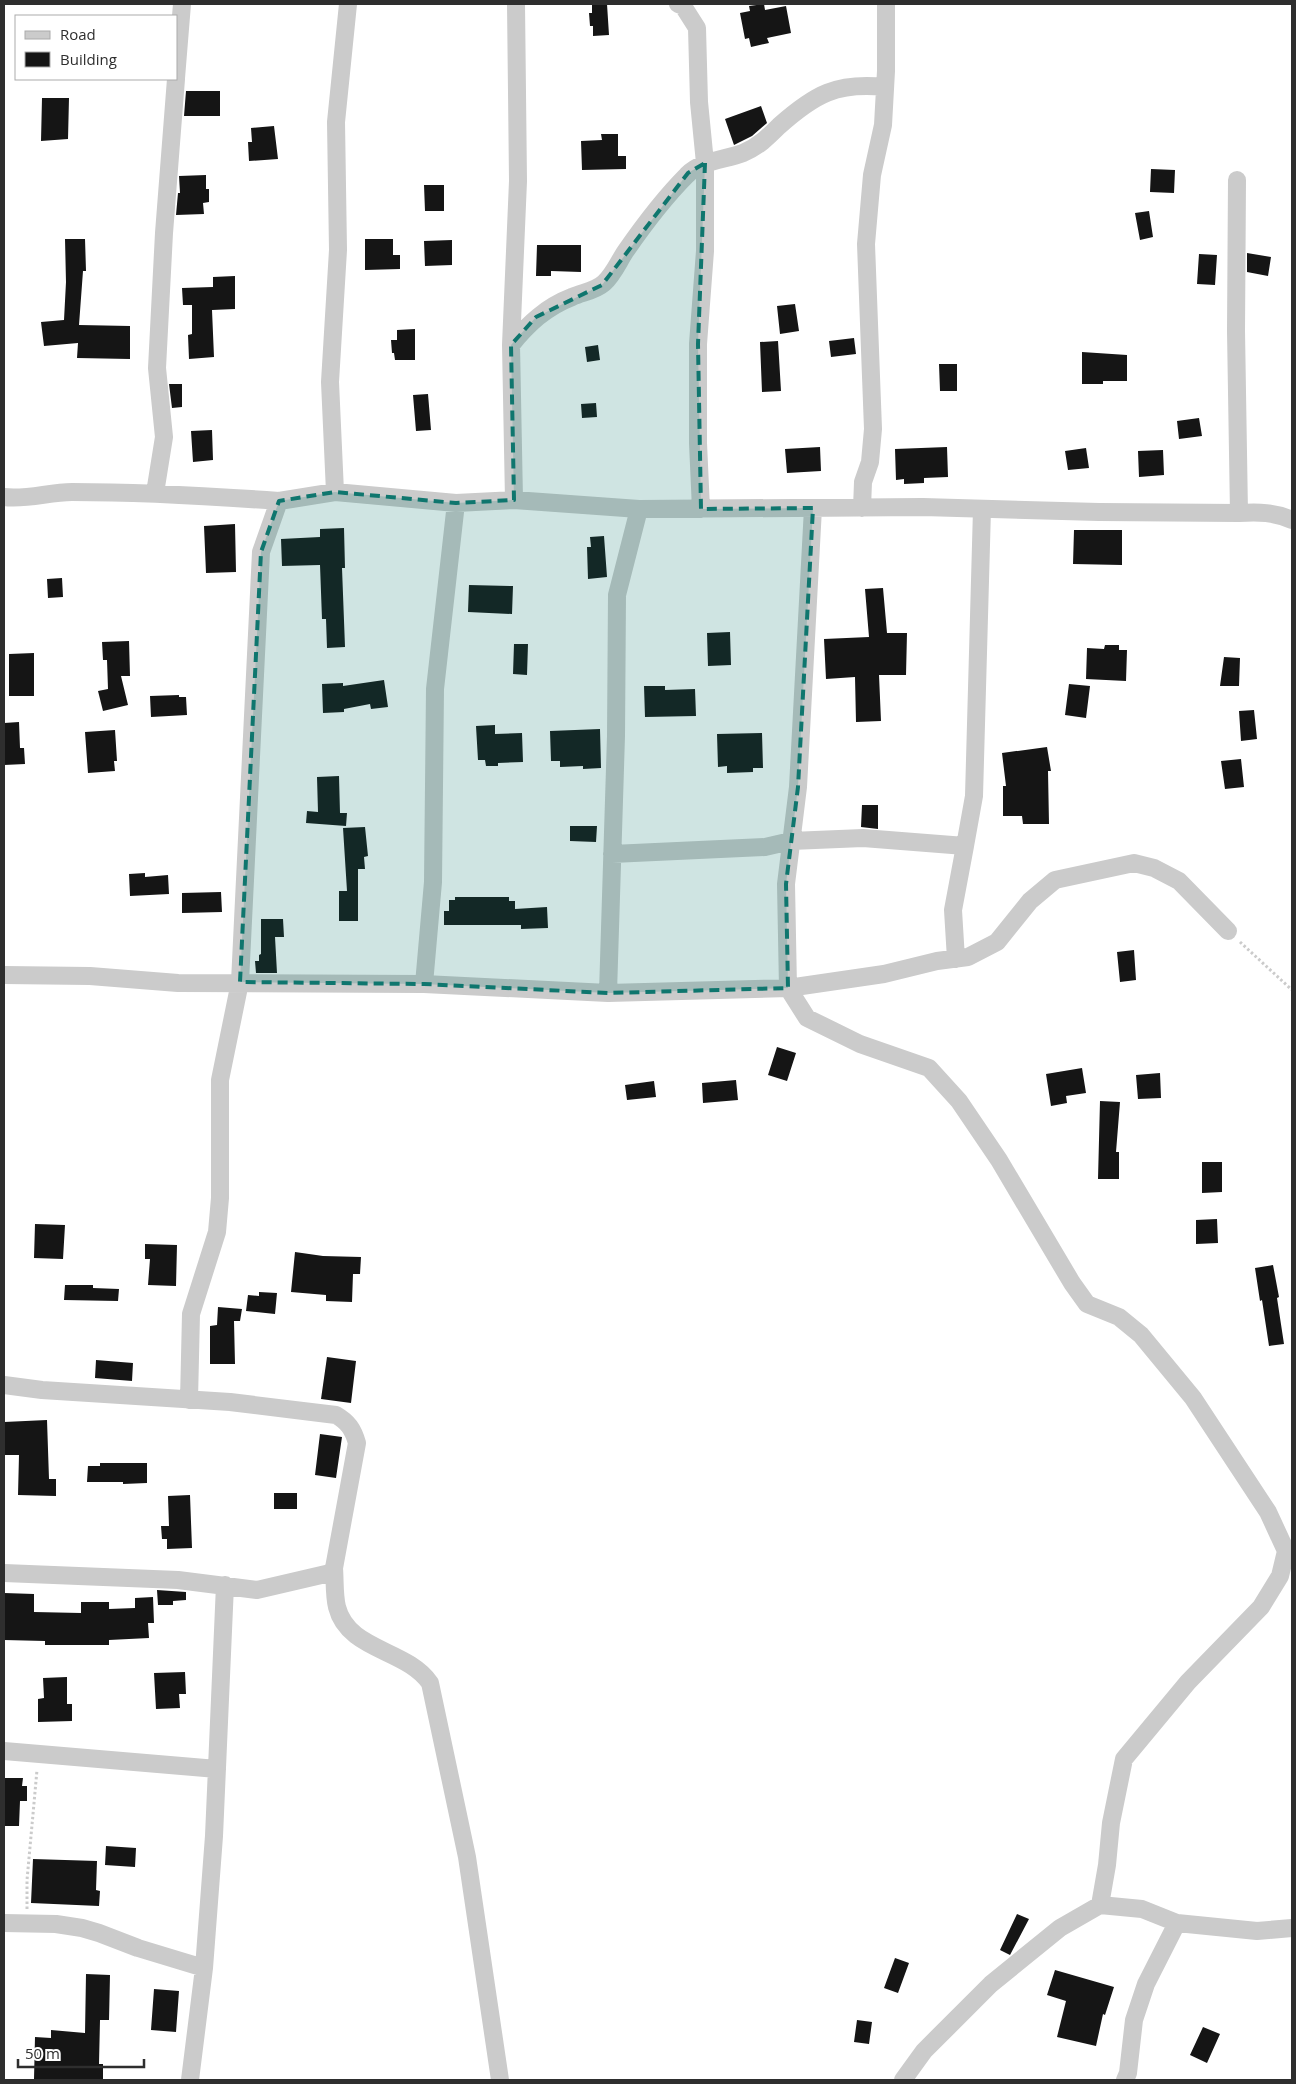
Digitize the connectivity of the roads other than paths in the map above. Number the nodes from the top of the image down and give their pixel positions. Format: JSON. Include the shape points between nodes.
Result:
{"nodes":[{"id":1,"x":182,"y":4,"type":"edge"},
{"id":2,"x":348,"y":4,"type":"edge"},
{"id":3,"x":516,"y":4,"type":"edge"},
{"id":4,"x":678,"y":4,"type":"edge"},
{"id":5,"x":886,"y":4,"type":"edge"},
{"id":6,"x":178,"y":54,"type":"edge"},
{"id":7,"x":176,"y":80,"type":"edge"},
{"id":8,"x":885,"y":87,"type":"junction"},
{"id":9,"x":705,"y":163,"type":"junction"},
{"id":10,"x":1238,"y":180,"type":"dead end"},
{"id":11,"x":510,"y":345,"type":"junction"},
{"id":12,"x":335,"y":492,"type":"junction"},
{"id":13,"x":155,"y":493,"type":"junction"},
{"id":14,"x":4,"y":497,"type":"edge"},
{"id":15,"x":514,"y":500,"type":"junction"},
{"id":16,"x":279,"y":501,"type":"junction"},
{"id":17,"x":456,"y":503,"type":"junction"},
{"id":18,"x":813,"y":508,"type":"junction"},
{"id":19,"x":862,"y":508,"type":"junction"},
{"id":20,"x":639,"y":509,"type":"junction"},
{"id":21,"x":701,"y":509,"type":"junction"},
{"id":22,"x":982,"y":509,"type":"junction"},
{"id":23,"x":1239,"y":513,"type":"junction"},
{"id":24,"x":1292,"y":520,"type":"edge"},
{"id":25,"x":791,"y":841,"type":"junction"},
{"id":26,"x":966,"y":846,"type":"junction"},
{"id":27,"x":612,"y":854,"type":"junction"},
{"id":28,"x":1228,"y":931,"type":"road end"},
{"id":29,"x":956,"y":959,"type":"junction"},
{"id":30,"x":4,"y":975,"type":"edge"},
{"id":31,"x":240,"y":982,"type":"junction"},
{"id":32,"x":424,"y":984,"type":"junction"},
{"id":33,"x":788,"y":988,"type":"junction"},
{"id":34,"x":608,"y":993,"type":"junction"},
{"id":35,"x":4,"y":1385,"type":"edge"},
{"id":36,"x":189,"y":1400,"type":"junction"},
{"id":37,"x":334,"y":1568,"type":"junction"},
{"id":38,"x":4,"y":1573,"type":"edge"},
{"id":39,"x":225,"y":1585,"type":"junction"},
{"id":40,"x":4,"y":1751,"type":"edge"},
{"id":41,"x":217,"y":1769,"type":"junction"},
{"id":42,"x":1100,"y":1905,"type":"junction"},
{"id":43,"x":1177,"y":1923,"type":"junction"},
{"id":44,"x":4,"y":1924,"type":"edge"},
{"id":45,"x":1292,"y":1928,"type":"edge"},
{"id":46,"x":204,"y":1968,"type":"junction"},
{"id":47,"x":190,"y":2080,"type":"edge"},
{"id":48,"x":500,"y":2080,"type":"edge"},
{"id":49,"x":903,"y":2080,"type":"edge"},
{"id":50,"x":1125,"y":2080,"type":"edge"}],
"edges":[{"from":1,"to":6,"type":"street"},
{"from":2,"to":12,"type":"street","via":[[336,122],[338,250],[330,382]]},
{"from":3,"to":11,"type":"street","via":[[518,182]]},
{"from":4,"to":9,"type":"street","via":[[683,6],[697,28]]},
{"from":5,"to":8,"type":"street"},
{"from":7,"to":13,"type":"street","via":[[157,368],[164,437]]},
{"from":8,"to":9,"type":"street","via":[[850,86],[830,91],[803,108],[763,142],[743,153]]},
{"from":8,"to":19,"type":"street","via":[[883,125],[872,175],[866,244],[873,429],[870,462],[863,482]]},
{"from":9,"to":11,"type":"street","via":[[688,173],[602,285],[536,317]]},
{"from":9,"to":21,"type":"street","via":[[705,251],[698,344]]},
{"from":10,"to":23,"type":"street"},
{"from":11,"to":15,"type":"street"},
{"from":12,"to":16,"type":"street"},
{"from":12,"to":17,"type":"street"},
{"from":13,"to":14,"type":"street","via":[[60,492],[17,499]]},
{"from":13,"to":16,"type":"street"},
{"from":15,"to":17,"type":"street"},
{"from":15,"to":20,"type":"street"},
{"from":16,"to":31,"type":"street","via":[[262,552]]},
{"from":17,"to":32,"type":"street","via":[[435,689],[433,882]]},
{"from":18,"to":19,"type":"street"},
{"from":18,"to":21,"type":"street"},
{"from":18,"to":25,"type":"street","via":[[798,786]]},
{"from":19,"to":22,"type":"street"},
{"from":20,"to":21,"type":"street"},
{"from":20,"to":27,"type":"street","via":[[617,596]]},
{"from":22,"to":23,"type":"street"},
{"from":22,"to":26,"type":"street","via":[[974,796]]},
{"from":23,"to":24,"type":"street","via":[[1279,514]]},
{"from":25,"to":26,"type":"street","via":[[863,838]]},
{"from":25,"to":27,"type":"street","via":[[765,847]]},
{"from":25,"to":33,"type":"street","via":[[786,884]]},
{"from":26,"to":29,"type":"street","via":[[954,910]]},
{"from":27,"to":34,"type":"street"},
{"from":28,"to":29,"type":"street","via":[[1179,881],[1154,868],[1134,863],[1055,880],[1030,901],[997,942]]},
{"from":29,"to":33,"type":"street","via":[[884,974]]},
{"from":30,"to":31,"type":"street"},
{"from":31,"to":32,"type":"street"},
{"from":31,"to":36,"type":"street","via":[[220,1080],[217,1232],[191,1314]]},
{"from":32,"to":34,"type":"street"},
{"from":33,"to":34,"type":"street"},
{"from":33,"to":42,"type":"street","via":[[807,1018],[860,1044],[929,1068],[959,1101],[1087,1304],[1119,1316],[1141,1335],[1193,1398],[1268,1512],[1286,1551],[1280,1576],[1261,1607],[1188,1682],[1124,1759]]},
{"from":35,"to":36,"type":"street"},
{"from":36,"to":37,"type":"street","via":[[336,1415],[346,1421],[357,1442]]},
{"from":37,"to":39,"type":"street","via":[[330,1573],[257,1590]]},
{"from":37,"to":48,"type":"street","via":[[337,1608],[340,1618],[350,1630],[364,1641],[416,1668],[430,1683],[467,1857]]},
{"from":38,"to":39,"type":"street"},
{"from":39,"to":41,"type":"street"},
{"from":40,"to":41,"type":"street"},
{"from":41,"to":46,"type":"street"},
{"from":42,"to":43,"type":"street","via":[[1142,1909]]},
{"from":42,"to":49,"type":"street","via":[[1060,1928],[991,1984],[924,2051]]},
{"from":43,"to":45,"type":"street","via":[[1257,1931]]},
{"from":43,"to":50,"type":"street","via":[[1146,1984],[1134,2020]]},
{"from":44,"to":46,"type":"street","via":[[56,1924],[82,1928]]},
{"from":46,"to":47,"type":"street"}]}
